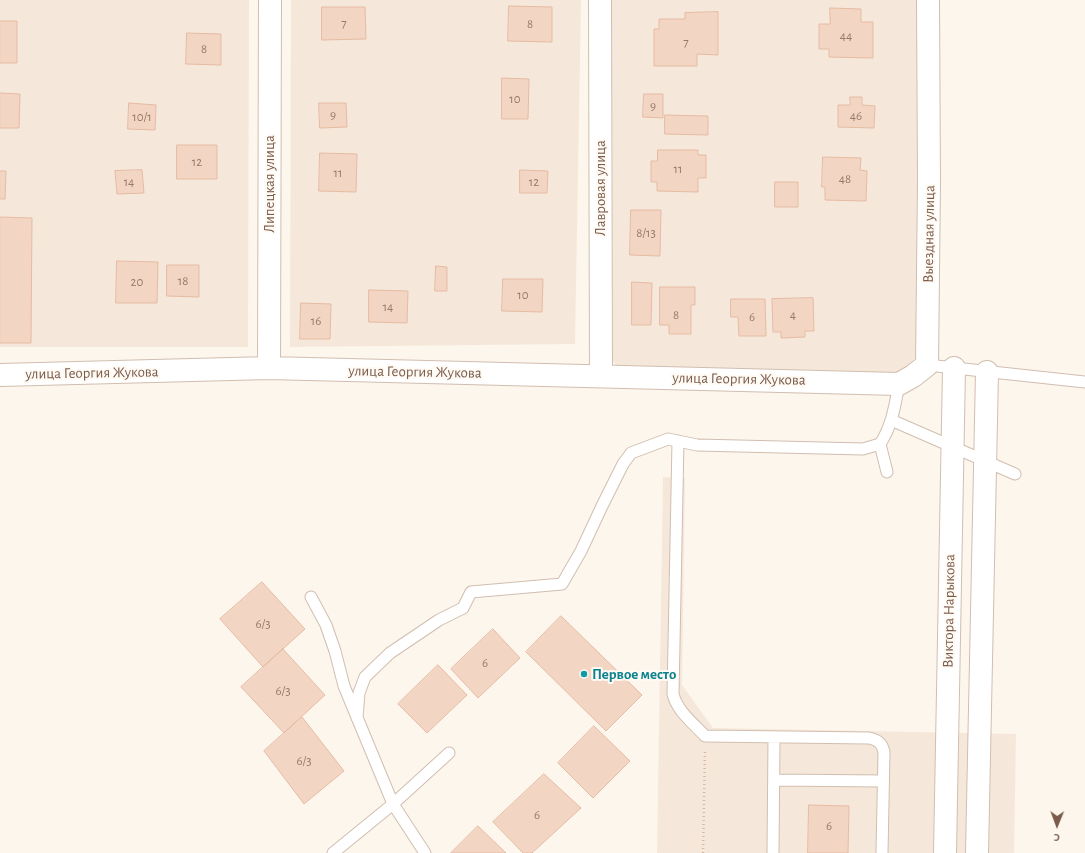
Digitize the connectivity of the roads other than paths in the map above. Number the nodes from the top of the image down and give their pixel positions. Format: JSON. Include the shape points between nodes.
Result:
{"nodes":[{"id":1,"x":270,"y":0,"type":"edge"},
{"id":2,"x":600,"y":0,"type":"edge"},
{"id":3,"x":928,"y":0,"type":"edge"},
{"id":4,"x":927,"y":365,"type":"junction"},
{"id":5,"x":269,"y":368,"type":"junction"},
{"id":6,"x":954,"y":368,"type":"junction"},
{"id":7,"x":987,"y":372,"type":"junction"},
{"id":8,"x":0,"y":375,"type":"edge"},
{"id":9,"x":601,"y":376,"type":"junction"},
{"id":10,"x":1085,"y":382,"type":"edge"},
{"id":11,"x":899,"y":384,"type":"junction"},
{"id":12,"x":891,"y":420,"type":"junction"},
{"id":13,"x":678,"y":441,"type":"junction"},
{"id":14,"x":880,"y":444,"type":"junction"},
{"id":15,"x":952,"y":447,"type":"junction"},
{"id":16,"x":985,"y":461,"type":"junction"},
{"id":17,"x":887,"y":472,"type":"dead end"},
{"id":18,"x":1015,"y":474,"type":"dead end"},
{"id":19,"x":310,"y":597,"type":"dead end"},
{"id":20,"x":357,"y":718,"type":"junction"},
{"id":21,"x":774,"y":737,"type":"junction"},
{"id":22,"x":449,"y":753,"type":"dead end"},
{"id":23,"x":774,"y":780,"type":"junction"},
{"id":24,"x":883,"y":781,"type":"junction"},
{"id":25,"x":393,"y":804,"type":"junction"},
{"id":26,"x":332,"y":853,"type":"edge"},
{"id":27,"x":425,"y":853,"type":"edge"},
{"id":28,"x":772,"y":853,"type":"edge"},
{"id":29,"x":882,"y":853,"type":"edge"},
{"id":30,"x":945,"y":853,"type":"edge"},
{"id":31,"x":977,"y":853,"type":"edge"}],
"edges":[{"from":1,"to":5,"type":"street","name":"Липецкая улица"},
{"from":2,"to":9,"type":"street","name":"Лавровая улица"},
{"from":3,"to":4,"type":"street","name":"Выездная улица"},
{"from":4,"to":6,"type":"lane"},
{"from":4,"to":11,"type":"street"},
{"from":5,"to":8,"type":"street","name":"улица Георгия Жукова"},
{"from":5,"to":9,"type":"street","name":"улица Георгия Жукова"},
{"from":6,"to":7,"type":"lane"},
{"from":6,"to":15,"type":"street","name":"Виктора Нарыкова"},
{"from":7,"to":10,"type":"lane"},
{"from":7,"to":16,"type":"street"},
{"from":9,"to":11,"type":"street","name":"улица Георгия Жукова"},
{"from":11,"to":12,"type":"lane"},
{"from":12,"to":14,"type":"lane"},
{"from":12,"to":15,"type":"lane"},
{"from":13,"to":14,"type":"lane","via":[[697,445],[863,449]]},
{"from":13,"to":20,"type":"lane","via":[[668,440],[631,453],[562,584],[471,592],[462,608],[439,620],[390,653],[365,677],[359,693]]},
{"from":13,"to":21,"type":"lane","via":[[675,702],[705,736]]},
{"from":14,"to":17,"type":"lane"},
{"from":15,"to":16,"type":"lane"},
{"from":15,"to":30,"type":"street","name":"Виктора Нарыкова"},
{"from":16,"to":18,"type":"lane"},
{"from":16,"to":31,"type":"street"},
{"from":19,"to":20,"type":"lane","via":[[326,625],[344,686]]},
{"from":20,"to":25,"type":"lane"},
{"from":21,"to":23,"type":"lane"},
{"from":21,"to":24,"type":"lane","via":[[877,740],[884,752]]},
{"from":22,"to":25,"type":"lane"},
{"from":23,"to":24,"type":"lane"},
{"from":23,"to":28,"type":"lane"},
{"from":24,"to":29,"type":"lane"},
{"from":25,"to":26,"type":"lane"},
{"from":25,"to":27,"type":"lane"}]}
